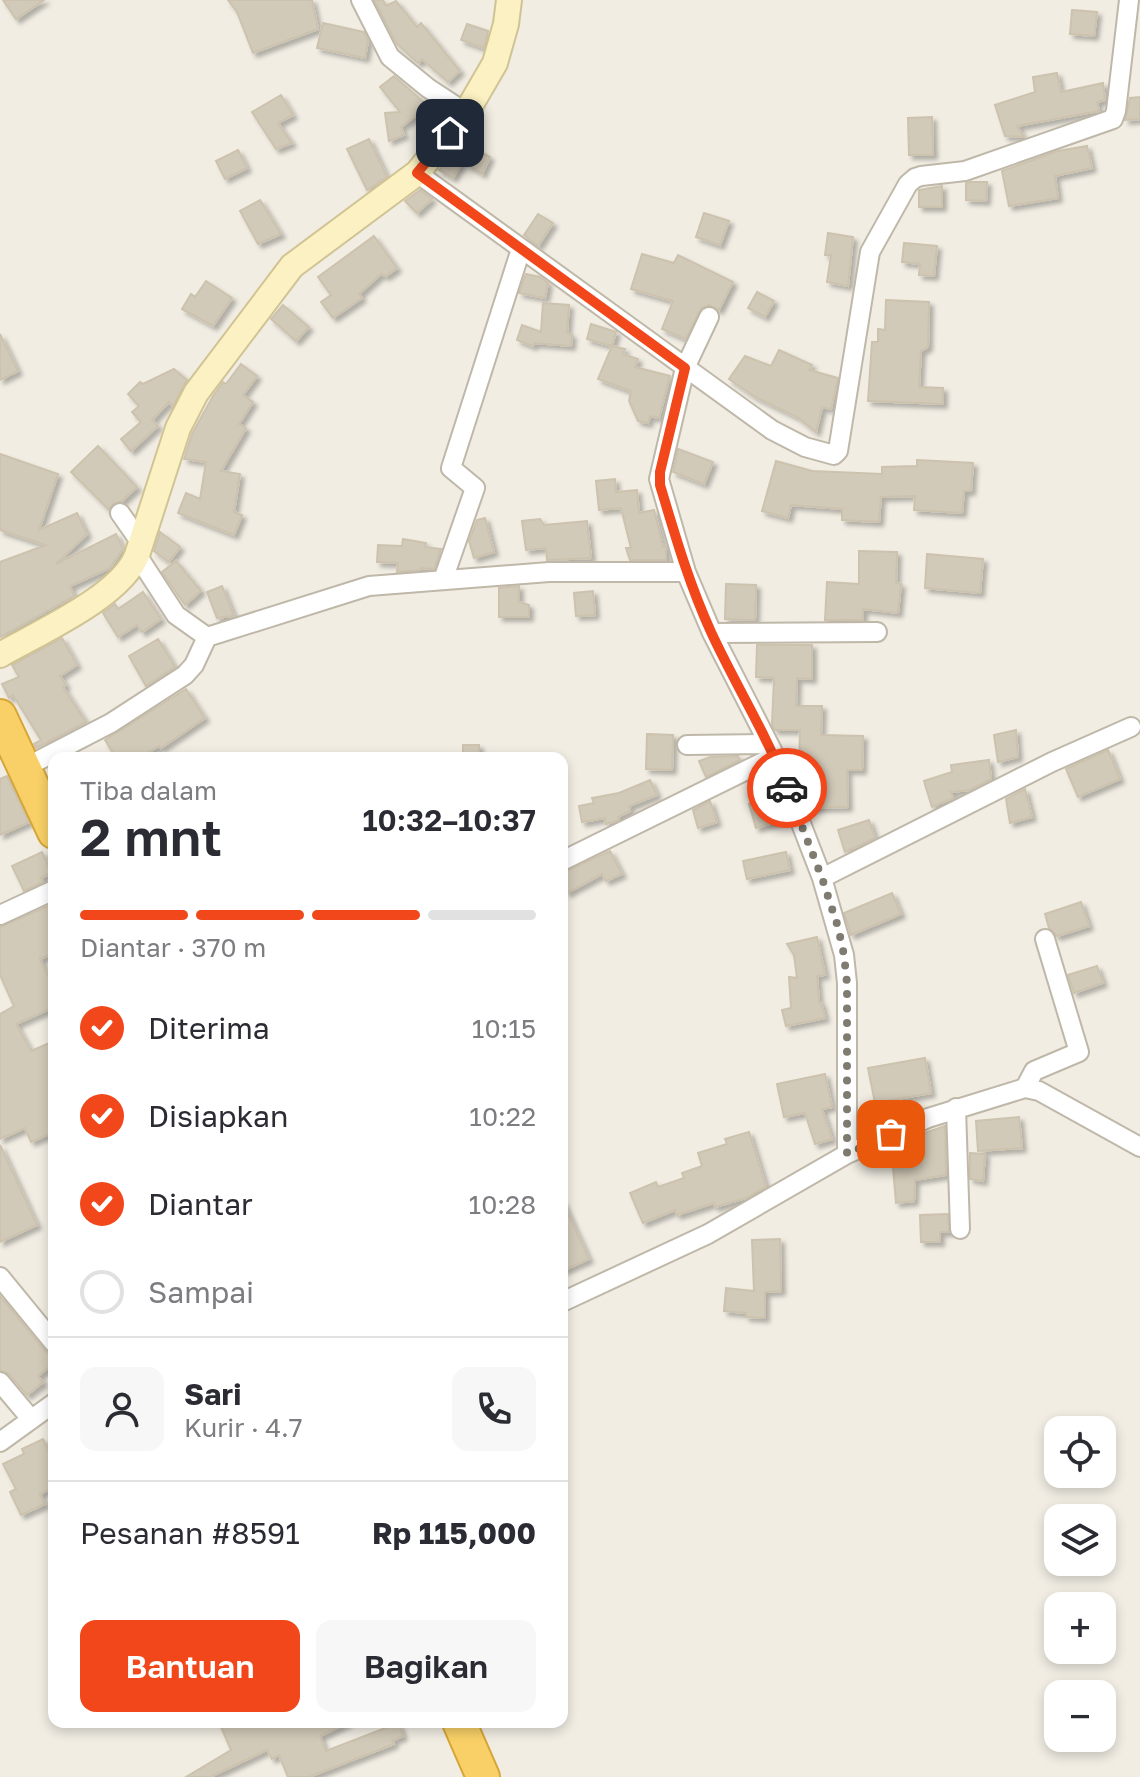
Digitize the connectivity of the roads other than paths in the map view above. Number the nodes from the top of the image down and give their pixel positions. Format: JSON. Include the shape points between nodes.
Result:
{"nodes":[{"id":1,"x":361,"y":0,"type":"edge"},
{"id":2,"x":509,"y":0,"type":"edge"},
{"id":3,"x":1129,"y":0,"type":"edge"},
{"id":4,"x":466,"y":113,"type":"junction"},
{"id":5,"x":417,"y":173,"type":"junction"},
{"id":6,"x":521,"y":249,"type":"junction"},
{"id":7,"x":709,"y":317,"type":"dead end"},
{"id":8,"x":685,"y":368,"type":"junction"},
{"id":9,"x":120,"y":513,"type":"dead end"},
{"id":10,"x":139,"y":549,"type":"junction"},
{"id":11,"x":686,"y":572,"type":"junction"},
{"id":12,"x":443,"y":580,"type":"junction"},
{"id":13,"x":877,"y":632,"type":"dead end"},
{"id":14,"x":712,"y":633,"type":"junction"},
{"id":15,"x":207,"y":637,"type":"junction"},
{"id":16,"x":0,"y":655,"type":"edge"},
{"id":17,"x":0,"y":716,"type":"edge"},
{"id":18,"x":1131,"y":727,"type":"dead end"},
{"id":19,"x":687,"y":745,"type":"dead end"},
{"id":20,"x":772,"y":750,"type":"junction"},
{"id":21,"x":55,"y":752,"type":"edge"},
{"id":22,"x":48,"y":756,"type":"edge"},
{"id":23,"x":24,"y":768,"type":"junction"},
{"id":24,"x":48,"y":819,"type":"edge"},
{"id":25,"x":568,"y":858,"type":"edge"},
{"id":26,"x":822,"y":878,"type":"junction"},
{"id":27,"x":48,"y":893,"type":"edge"},
{"id":28,"x":0,"y":915,"type":"edge"},
{"id":29,"x":1045,"y":939,"type":"dead end"},
{"id":30,"x":1025,"y":1088,"type":"junction"},
{"id":31,"x":956,"y":1108,"type":"junction"},
{"id":32,"x":1140,"y":1147,"type":"edge"},
{"id":33,"x":847,"y":1154,"type":"junction"},
{"id":34,"x":960,"y":1229,"type":"dead end"},
{"id":35,"x":0,"y":1277,"type":"edge"},
{"id":36,"x":568,"y":1299,"type":"edge"},
{"id":37,"x":48,"y":1336,"type":"edge"},
{"id":38,"x":0,"y":1382,"type":"edge"},
{"id":39,"x":48,"y":1407,"type":"edge"},
{"id":40,"x":31,"y":1419,"type":"junction"},
{"id":41,"x":0,"y":1442,"type":"edge"},
{"id":42,"x":462,"y":1728,"type":"edge"},
{"id":43,"x":483,"y":1777,"type":"edge"}],
"edges":[{"from":1,"to":4,"type":"street","via":[[390,57]]},
{"from":2,"to":4,"type":"street","via":[[495,63]]},
{"from":3,"to":8,"type":"street","via":[[1113,119],[965,171],[921,176],[908,184],[870,252],[836,455],[772,430]]},
{"from":4,"to":5,"type":"street"},
{"from":5,"to":6,"type":"street"},
{"from":5,"to":10,"type":"street","via":[[292,266],[211,371],[183,416]]},
{"from":6,"to":8,"type":"street"},
{"from":6,"to":12,"type":"street","via":[[451,468],[475,488]]},
{"from":7,"to":8,"type":"street"},
{"from":8,"to":11,"type":"street","via":[[659,479]]},
{"from":9,"to":10,"type":"street"},
{"from":10,"to":15,"type":"street","via":[[176,615]]},
{"from":10,"to":16,"type":"street","via":[[127,574],[109,590]]},
{"from":11,"to":12,"type":"street","via":[[549,572]]},
{"from":11,"to":14,"type":"street"},
{"from":12,"to":15,"type":"street","via":[[361,588]]},
{"from":13,"to":14,"type":"street"},
{"from":14,"to":20,"type":"street"},
{"from":15,"to":21,"type":"street","via":[[185,675]]},
{"from":17,"to":23,"type":"highway"},
{"from":18,"to":26,"type":"street"},
{"from":19,"to":20,"type":"street"},
{"from":20,"to":25,"type":"street"},
{"from":20,"to":26,"type":"street"},
{"from":22,"to":23,"type":"street"},
{"from":23,"to":24,"type":"highway"},
{"from":26,"to":33,"type":"street","via":[[846,969]]},
{"from":27,"to":28,"type":"street"},
{"from":29,"to":30,"type":"street","via":[[1079,1052],[1034,1071]]},
{"from":30,"to":31,"type":"street"},
{"from":30,"to":32,"type":"street"},
{"from":31,"to":33,"type":"street"},
{"from":31,"to":34,"type":"street"},
{"from":33,"to":36,"type":"street","via":[[708,1234]]},
{"from":35,"to":37,"type":"street"},
{"from":38,"to":40,"type":"street"},
{"from":39,"to":40,"type":"street"},
{"from":40,"to":41,"type":"street"},
{"from":42,"to":43,"type":"highway"}]}
